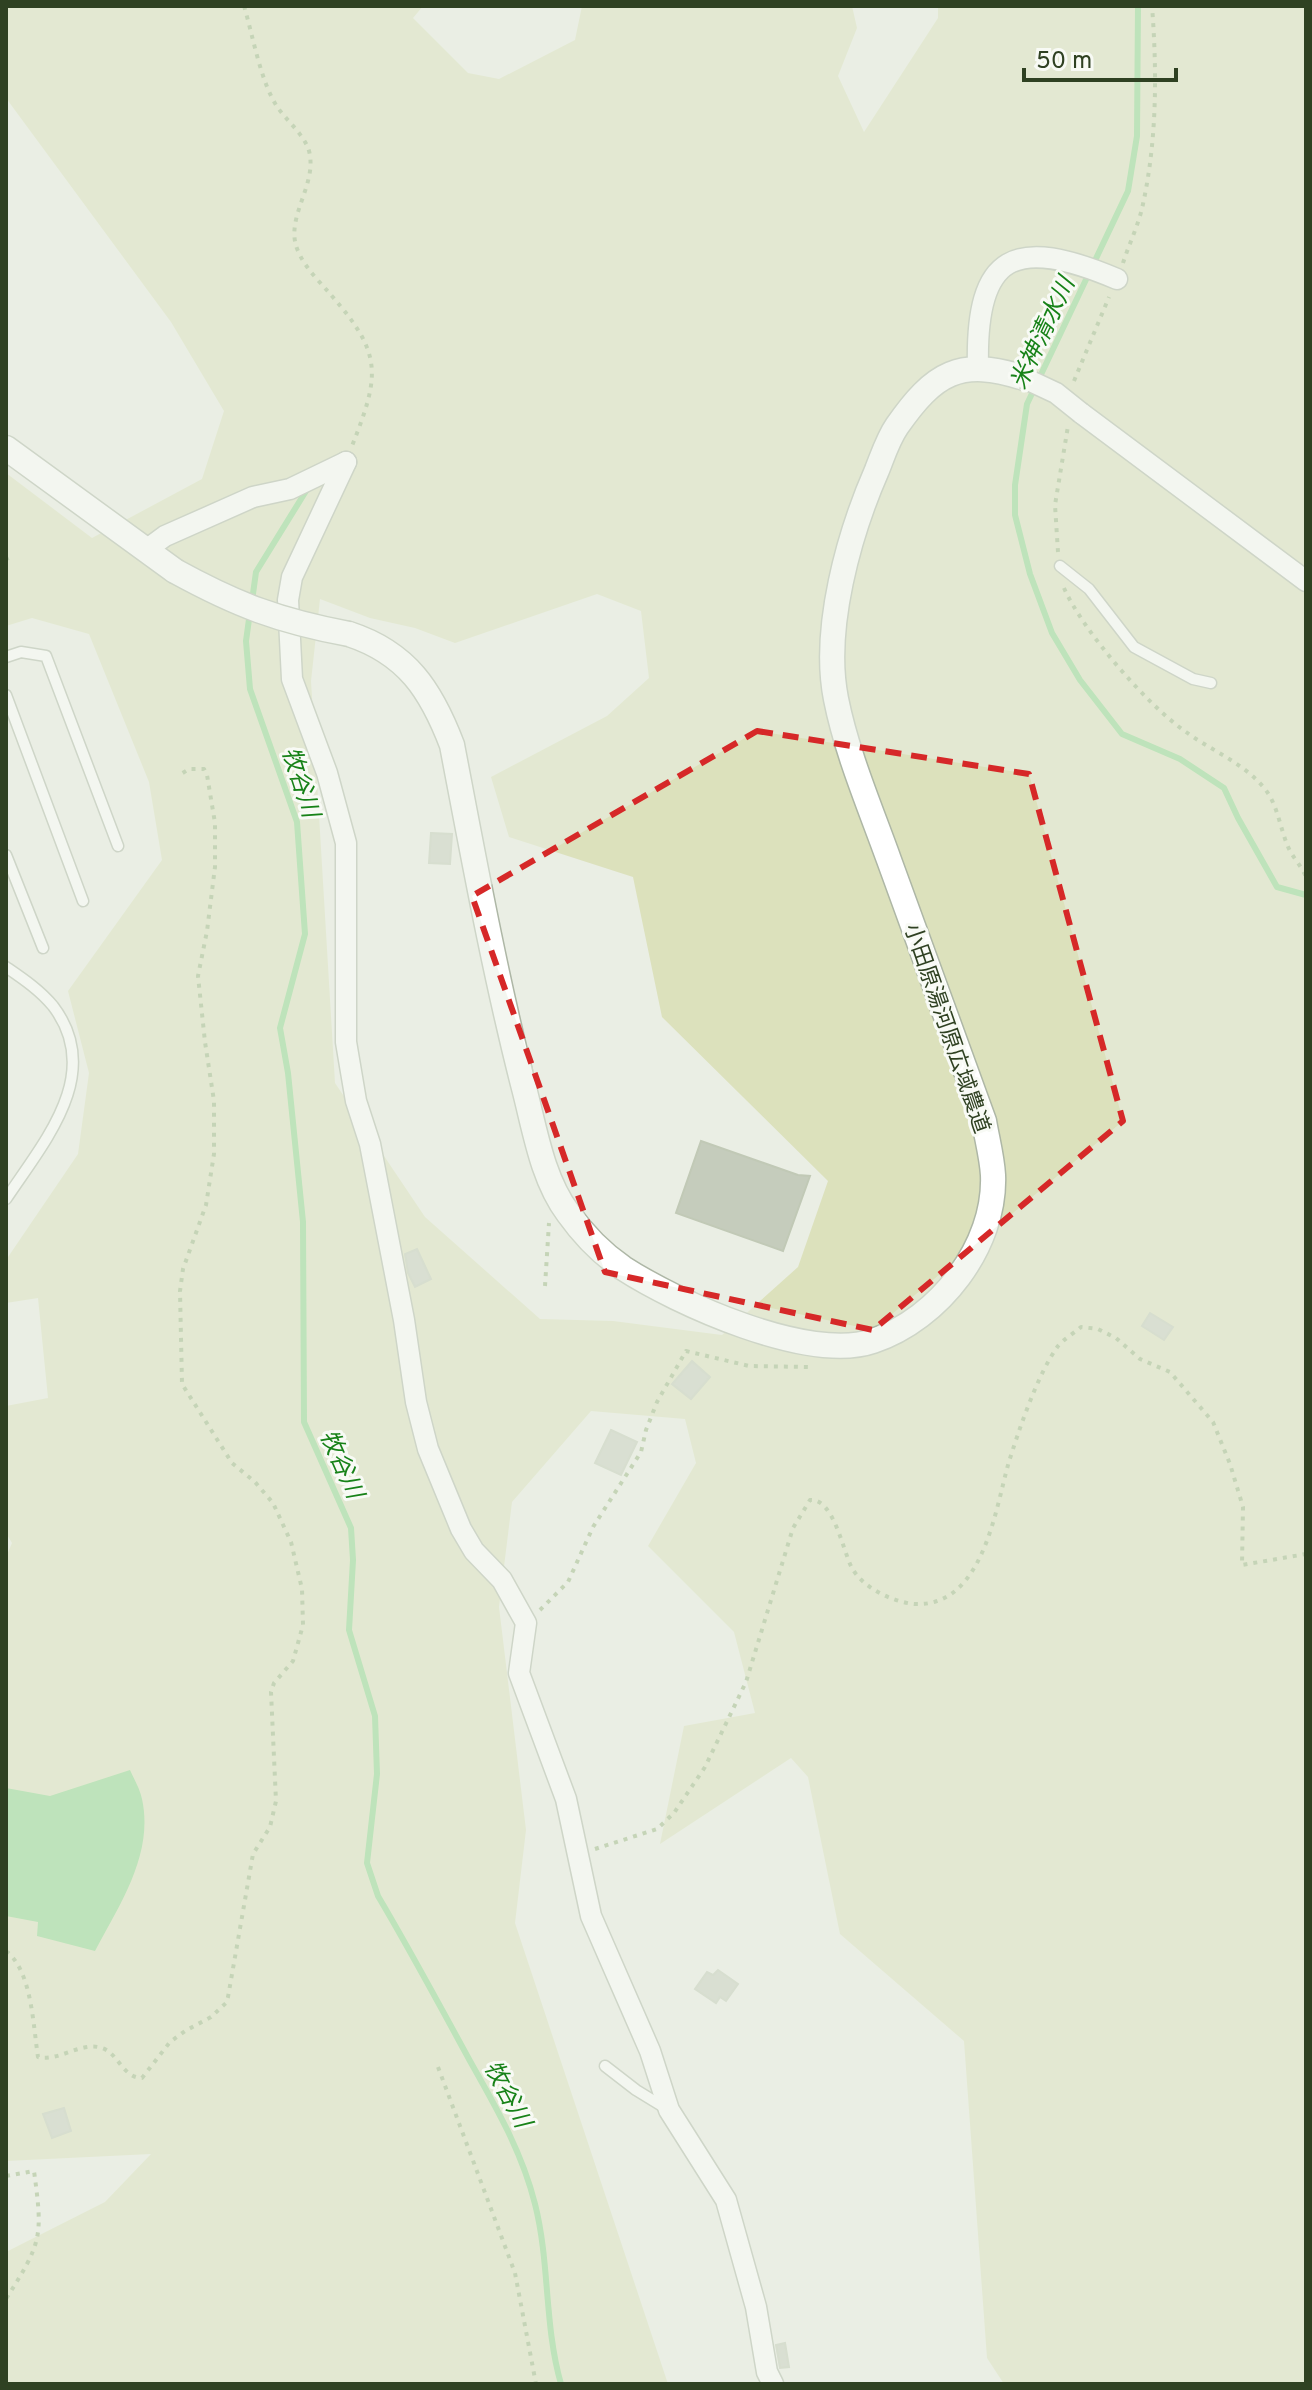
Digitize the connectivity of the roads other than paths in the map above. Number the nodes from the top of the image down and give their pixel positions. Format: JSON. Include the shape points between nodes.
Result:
{"nodes":[{"id":1,"x":1113,"y":277,"type":"dead end"},
{"id":2,"x":978,"y":368,"type":"junction"},
{"id":3,"x":1024,"y":378,"type":"joint"},
{"id":4,"x":6,"y":448,"type":"edge"},
{"id":5,"x":146,"y":550,"type":"junction"},
{"id":6,"x":1060,"y":566,"type":"dead end"},
{"id":7,"x":1306,"y":581,"type":"edge"},
{"id":8,"x":6,"y":657,"type":"edge"},
{"id":9,"x":1211,"y":683,"type":"dead end"},
{"id":10,"x":6,"y":695,"type":"edge"},
{"id":11,"x":118,"y":846,"type":"dead end"},
{"id":12,"x":6,"y":855,"type":"edge"},
{"id":13,"x":83,"y":901,"type":"dead end"},
{"id":14,"x":43,"y":948,"type":"dead end"},
{"id":15,"x":6,"y":967,"type":"edge"},
{"id":16,"x":6,"y":1199,"type":"edge"},
{"id":17,"x":605,"y":2066,"type":"dead end"},
{"id":18,"x":669,"y":2110,"type":"junction"},
{"id":19,"x":773,"y":2384,"type":"edge"}],
"edges":[{"from":1,"to":2,"type":"street","via":[[1056,258],[1024,256],[1010,262],[989,284],[982,305]]},
{"from":2,"to":3,"type":"street","name":"小田原湯河原広域農道"},
{"from":2,"to":5,"type":"street","name":"小田原湯河原広域農道","bridge":true,"via":[[951,373],[932,384],[893,433],[863,501],[845,562],[833,642],[835,697],[853,760],[984,1121],[993,1176],[986,1222],[973,1258],[929,1307],[872,1342],[814,1343],[741,1327],[661,1291],[588,1239],[544,1167],[491,947],[452,745],[425,688],[388,650],[349,634],[256,612],[175,571]]},
{"from":3,"to":7,"type":"street","name":"小田原湯河原広域農道","bridge":true,"via":[[1056,393]]},
{"from":4,"to":5,"type":"street","name":"小田原湯河原広域農道"},
{"from":5,"to":18,"type":"street","via":[[165,536],[253,497],[290,489],[346,462],[292,577],[288,600],[292,679],[346,843],[345,1020],[352,1082],[370,1144],[428,1449],[461,1529],[502,1580],[526,1623],[519,1673],[559,1776],[591,1916],[650,2051]]},
{"from":6,"to":9,"type":"lane","via":[[1089,589],[1134,647],[1181,674]]},
{"from":8,"to":11,"type":"lane","via":[[21,652],[46,656]]},
{"from":10,"to":13,"type":"lane"},
{"from":12,"to":14,"type":"lane"},
{"from":15,"to":16,"type":"lane","via":[[55,1009],[72,1057],[71,1086],[62,1113]]},
{"from":17,"to":18,"type":"lane"},
{"from":18,"to":19,"type":"street","via":[[726,2200]]}]}
